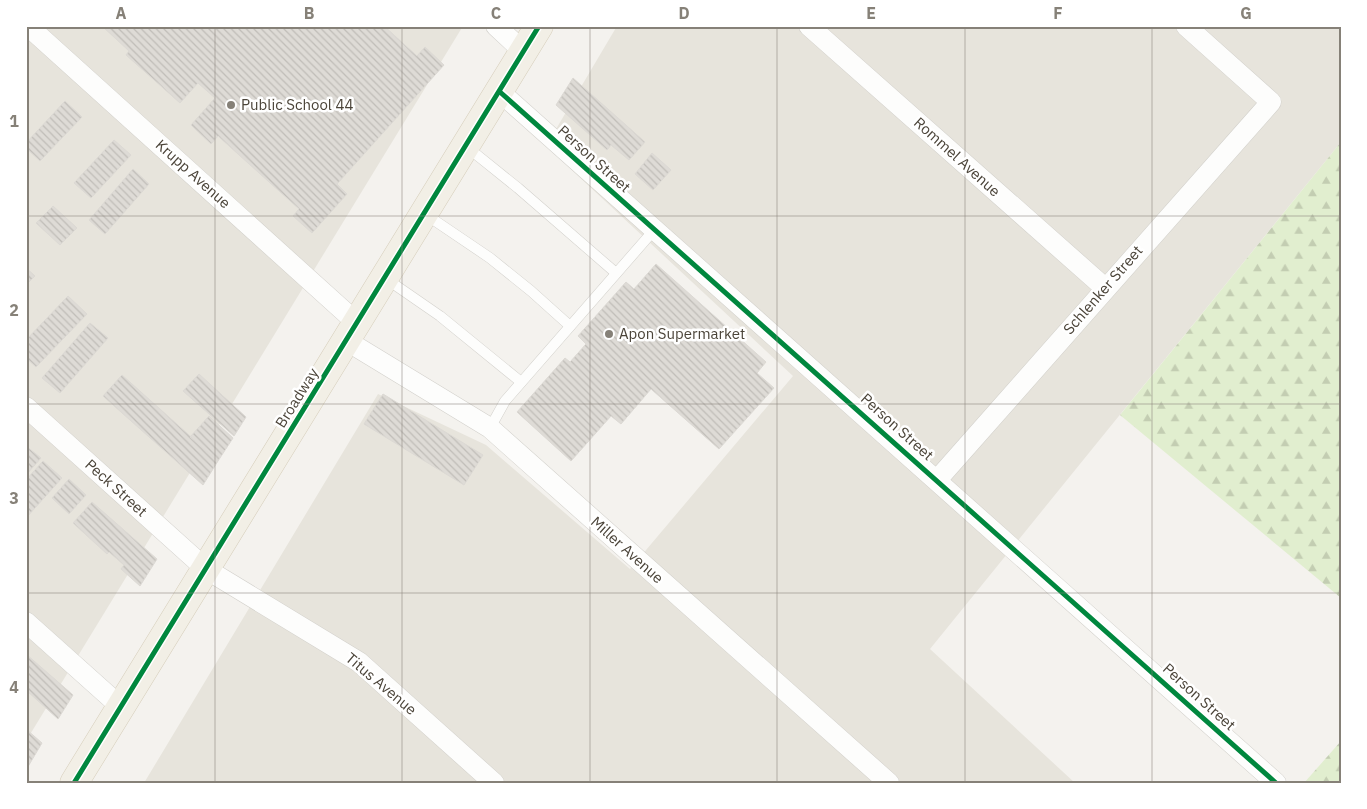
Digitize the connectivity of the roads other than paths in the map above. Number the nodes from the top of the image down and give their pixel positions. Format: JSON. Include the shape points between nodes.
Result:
{"nodes":[{"id":1,"x":28,"y":26,"type":"edge"},
{"id":2,"x":496,"y":26,"type":"edge"},
{"id":3,"x":539,"y":26,"type":"edge"},
{"id":4,"x":809,"y":26,"type":"edge"},
{"id":5,"x":1186,"y":26,"type":"edge"},
{"id":6,"x":524,"y":52,"type":"junction"},
{"id":7,"x":500,"y":92,"type":"junction"},
{"id":8,"x":466,"y":146,"type":"junction"},
{"id":9,"x":425,"y":214,"type":"junction"},
{"id":10,"x":655,"y":229,"type":"junction"},
{"id":11,"x":616,"y":273,"type":"junction"},
{"id":12,"x":385,"y":278,"type":"junction"},
{"id":13,"x":1105,"y":288,"type":"junction"},
{"id":14,"x":570,"y":326,"type":"junction"},
{"id":15,"x":352,"y":332,"type":"junction"},
{"id":16,"x":521,"y":382,"type":"junction"},
{"id":17,"x":26,"y":407,"type":"edge"},
{"id":18,"x":490,"y":428,"type":"junction"},
{"id":19,"x":936,"y":480,"type":"junction"},
{"id":20,"x":206,"y":569,"type":"junction"},
{"id":21,"x":26,"y":622,"type":"edge"},
{"id":22,"x":121,"y":707,"type":"junction"},
{"id":23,"x":74,"y":783,"type":"edge"},
{"id":24,"x":494,"y":783,"type":"edge"},
{"id":25,"x":888,"y":783,"type":"edge"},
{"id":26,"x":1276,"y":783,"type":"edge"}],
"edges":[{"from":1,"to":15,"type":"street","name":"Krupp Avenue"},
{"from":2,"to":6,"type":"street"},
{"from":3,"to":6,"type":"main road","name":"Broadway"},
{"from":4,"to":13,"type":"street","name":"Rommel Avenue"},
{"from":5,"to":13,"type":"street","name":"Schlenker Street","via":[[1271,102]]},
{"from":6,"to":7,"type":"main road","name":"Broadway"},
{"from":7,"to":8,"type":"main road","name":"Broadway"},
{"from":7,"to":10,"type":"street","name":"Person Street"},
{"from":8,"to":9,"type":"main road","name":"Broadway"},
{"from":8,"to":11,"type":"lane"},
{"from":9,"to":12,"type":"main road","name":"Broadway"},
{"from":9,"to":14,"type":"lane","via":[[490,258]]},
{"from":10,"to":11,"type":"lane"},
{"from":10,"to":19,"type":"street","name":"Person Street"},
{"from":11,"to":14,"type":"lane"},
{"from":12,"to":15,"type":"main road","name":"Broadway"},
{"from":12,"to":16,"type":"lane","via":[[440,316]]},
{"from":13,"to":19,"type":"street","name":"Schlenker Street"},
{"from":14,"to":16,"type":"lane"},
{"from":15,"to":18,"type":"street","name":"Miller Avenue"},
{"from":15,"to":20,"type":"main road","name":"Broadway"},
{"from":16,"to":18,"type":"lane","via":[[505,401]]},
{"from":17,"to":20,"type":"street","name":"Peck Street"},
{"from":18,"to":25,"type":"street","name":"Miller Avenue"},
{"from":19,"to":26,"type":"street","name":"Person Street"},
{"from":20,"to":22,"type":"main road","name":"Broadway"},
{"from":20,"to":24,"type":"street","name":"Titus Avenue","via":[[359,662]]},
{"from":21,"to":22,"type":"street"},
{"from":22,"to":23,"type":"main road","name":"Broadway"}]}
